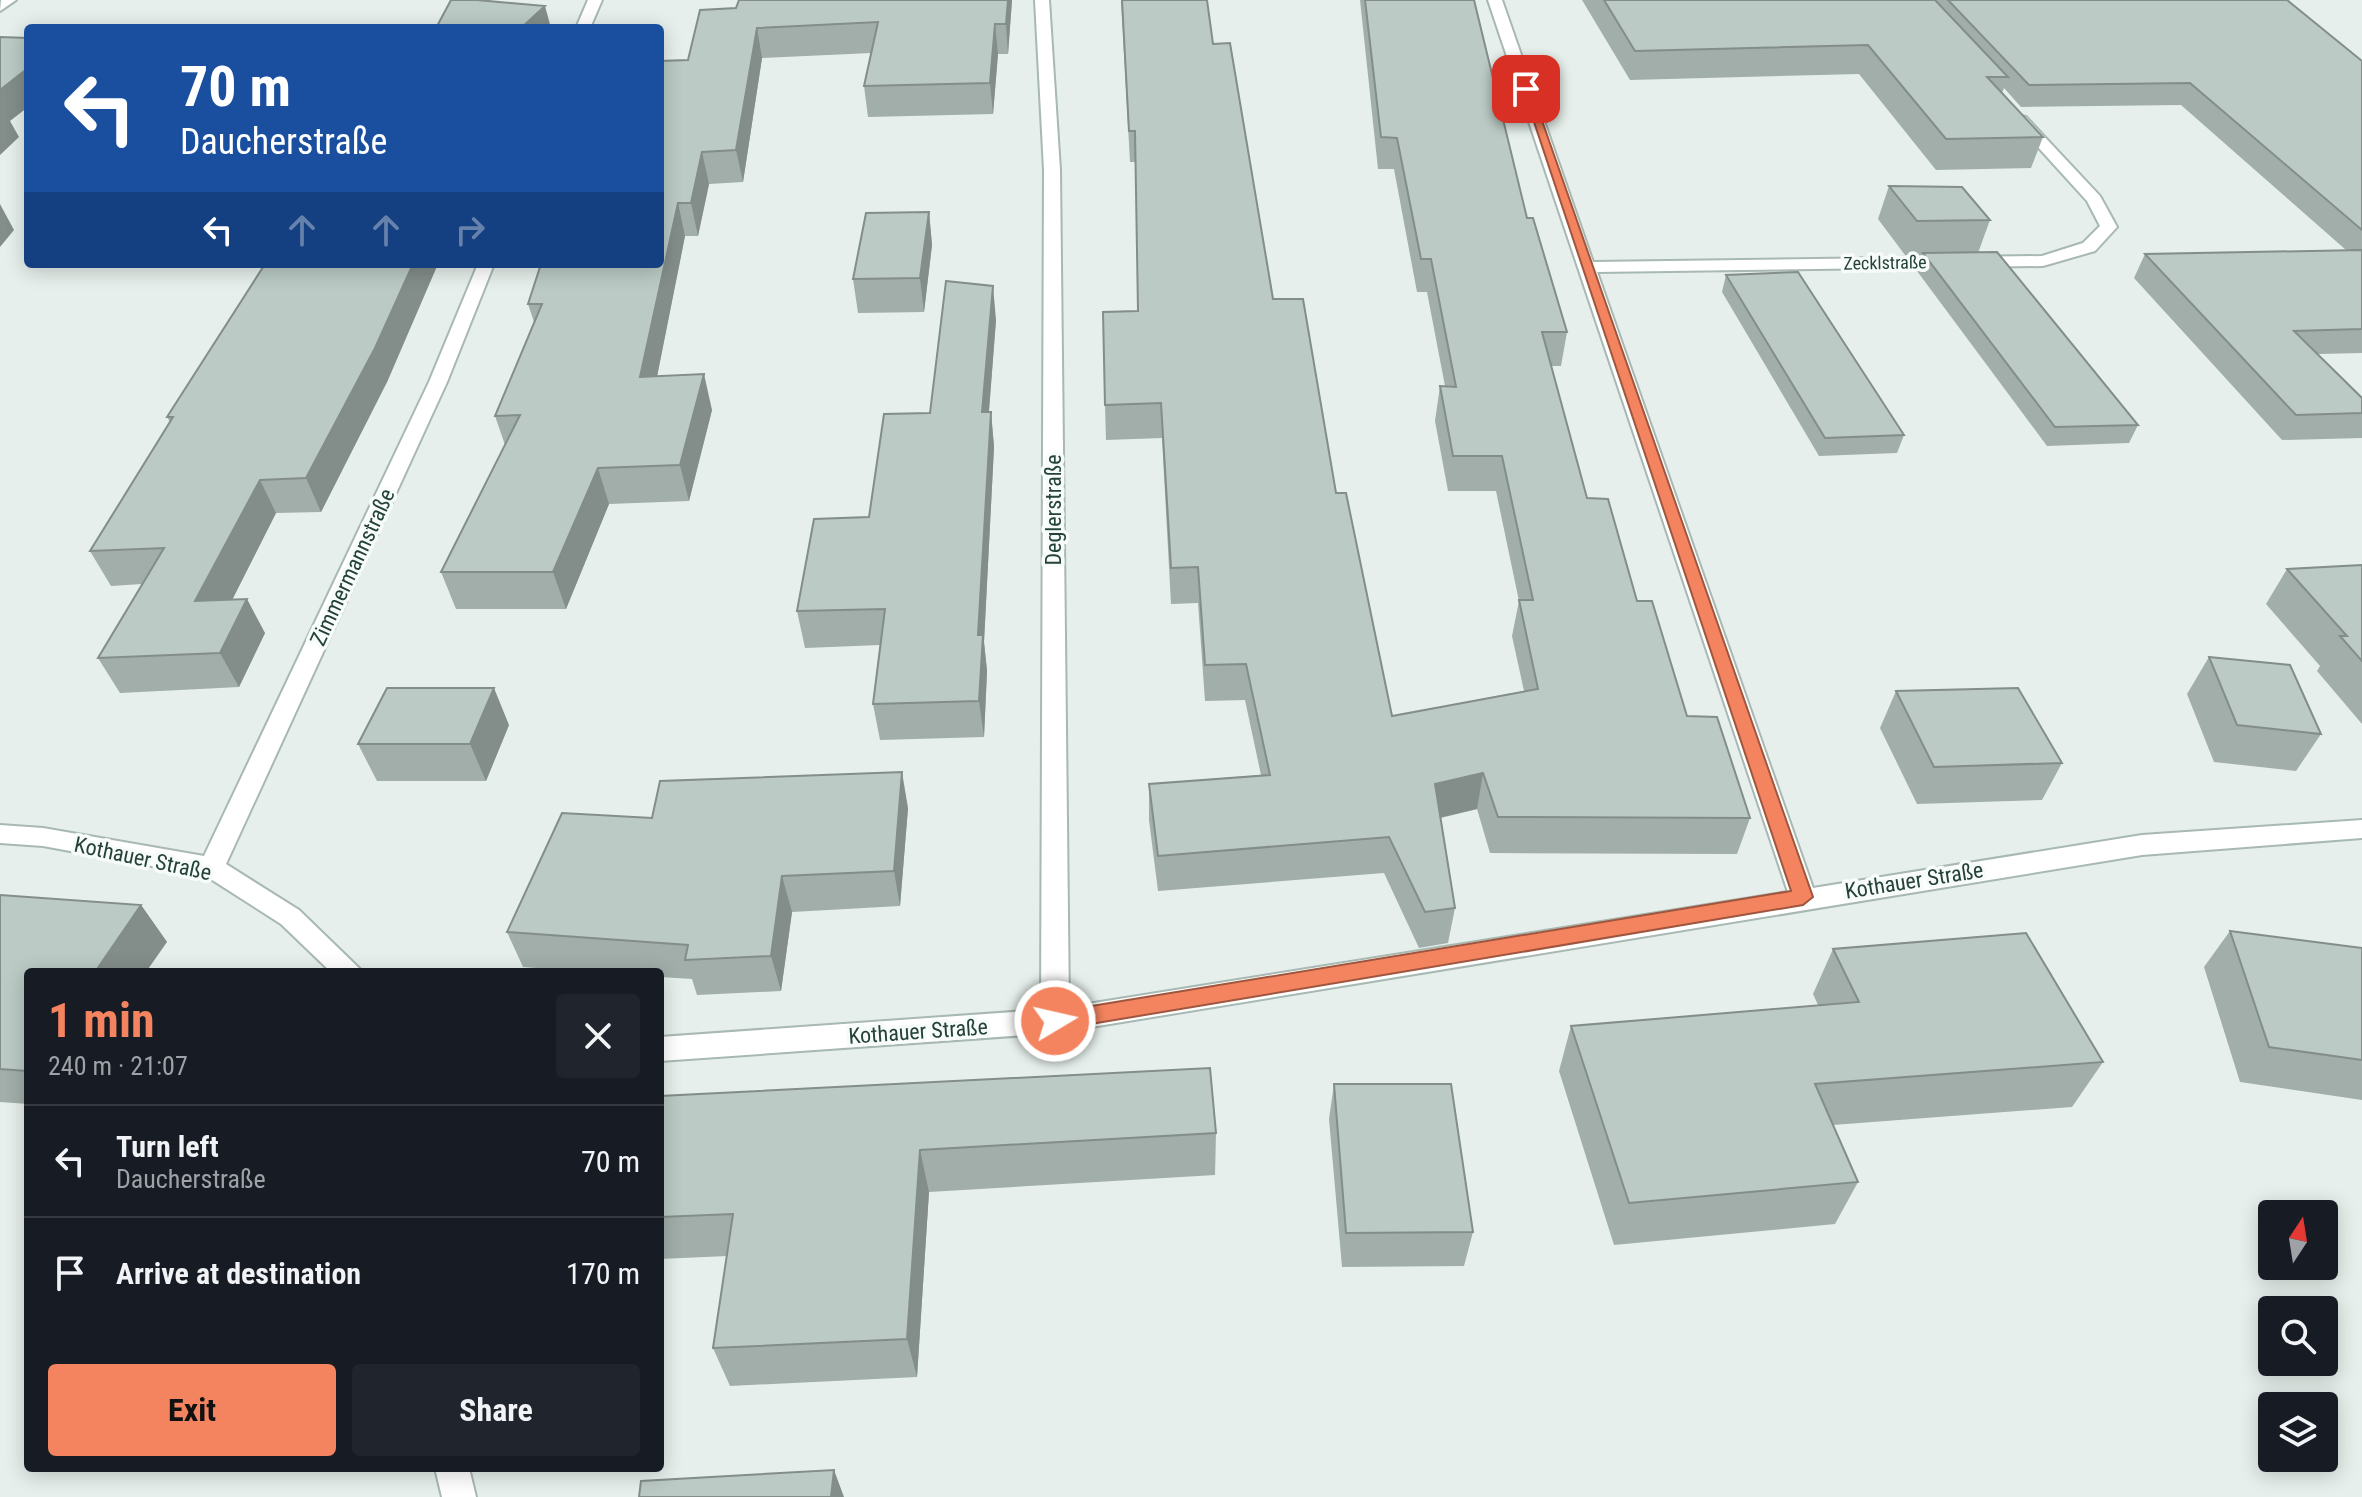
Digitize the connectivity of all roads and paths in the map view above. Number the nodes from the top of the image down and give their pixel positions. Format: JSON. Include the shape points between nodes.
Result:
{"nodes":[{"id":1,"x":9,"y":0,"type":"edge"},
{"id":2,"x":595,"y":0,"type":"edge"},
{"id":3,"x":1042,"y":0,"type":"edge"},
{"id":4,"x":1495,"y":0,"type":"edge"},
{"id":5,"x":0,"y":7,"type":"edge"},
{"id":6,"x":585,"y":24,"type":"edge"},
{"id":7,"x":2008,"y":105,"type":"edge"},
{"id":8,"x":1588,"y":267,"type":"junction"},
{"id":9,"x":484,"y":268,"type":"edge"},
{"id":10,"x":2362,"y":829,"type":"edge"},
{"id":11,"x":0,"y":834,"type":"edge"},
{"id":12,"x":212,"y":867,"type":"junction"},
{"id":13,"x":1803,"y":897,"type":"junction"},
{"id":14,"x":345,"y":968,"type":"edge"},
{"id":15,"x":1055,"y":1021,"type":"junction"},
{"id":16,"x":664,"y":1049,"type":"edge"},
{"id":17,"x":453,"y":1472,"type":"edge"},
{"id":18,"x":459,"y":1497,"type":"edge"}],
"edges":[{"from":1,"to":5,"type":"street"},
{"from":2,"to":6,"type":"street"},
{"from":3,"to":15,"type":"street","name":"Deglerstraße","via":[[1052,170]]},
{"from":4,"to":8,"type":"street"},
{"from":7,"to":8,"type":"street","name":"Zecklstraße","via":[[2094,199],[2109,227],[2089,247],[2043,261]]},
{"from":8,"to":13,"type":"street"},
{"from":9,"to":12,"type":"street","name":"Zimmermannstraße","via":[[438,382]]},
{"from":10,"to":13,"type":"street","name":"Kothauer Straße","via":[[2142,845]]},
{"from":11,"to":12,"type":"street","name":"Kothauer Straße"},
{"from":12,"to":14,"type":"street","name":"Kothauer Straße","via":[[290,917]]},
{"from":13,"to":15,"type":"street","name":"Kothauer Straße"},
{"from":15,"to":16,"type":"street","name":"Kothauer Straße"},
{"from":17,"to":18,"type":"street"}]}
